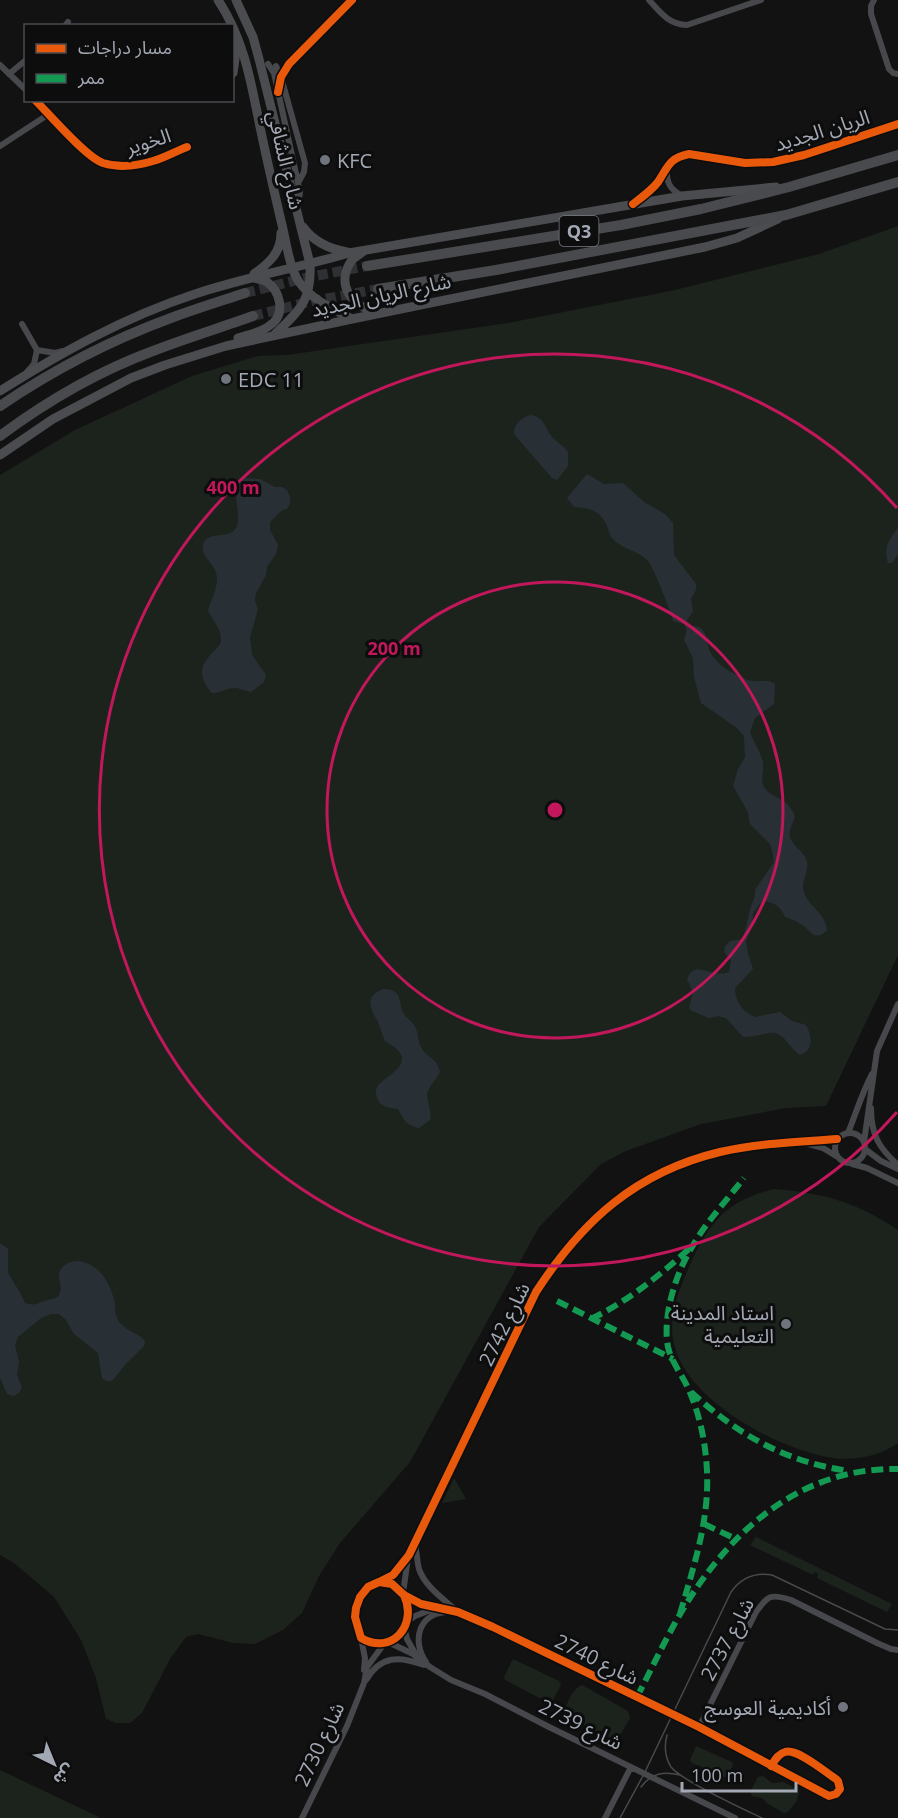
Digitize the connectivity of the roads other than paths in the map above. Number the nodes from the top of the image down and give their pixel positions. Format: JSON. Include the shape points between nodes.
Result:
{"nodes":[{"id":1,"x":219,"y":0,"type":"edge"},
{"id":2,"x":236,"y":0,"type":"edge"},
{"id":3,"x":352,"y":0,"type":"edge"},
{"id":4,"x":649,"y":0,"type":"edge"},
{"id":5,"x":761,"y":0,"type":"edge"},
{"id":6,"x":874,"y":0,"type":"edge"},
{"id":7,"x":746,"y":2,"type":"edge"},
{"id":8,"x":231,"y":24,"type":"edge"},
{"id":9,"x":234,"y":32,"type":"edge"},
{"id":10,"x":234,"y":48,"type":"edge"},
{"id":11,"x":24,"y":62,"type":"edge"},
{"id":12,"x":264,"y":62,"type":"junction"},
{"id":13,"x":289,"y":64,"type":"junction"},
{"id":14,"x":0,"y":65,"type":"edge"},
{"id":15,"x":234,"y":66,"type":"edge"},
{"id":16,"x":276,"y":66,"type":"junction"},
{"id":17,"x":9,"y":74,"type":"junction"},
{"id":18,"x":898,"y":74,"type":"edge"},
{"id":19,"x":281,"y":77,"type":"junction"},
{"id":20,"x":24,"y":88,"type":"edge"},
{"id":21,"x":278,"y":92,"type":"junction"},
{"id":22,"x":37,"y":102,"type":"edge"},
{"id":23,"x":49,"y":114,"type":"junction"},
{"id":24,"x":898,"y":124,"type":"edge"},
{"id":25,"x":0,"y":146,"type":"edge"},
{"id":26,"x":187,"y":147,"type":"dead end"},
{"id":27,"x":898,"y":155,"type":"edge"},
{"id":28,"x":668,"y":165,"type":"junction"},
{"id":29,"x":898,"y":182,"type":"edge"},
{"id":30,"x":298,"y":184,"type":"junction"},
{"id":31,"x":789,"y":187,"type":"junction"},
{"id":32,"x":682,"y":196,"type":"junction"},
{"id":33,"x":296,"y":204,"type":"junction"},
{"id":34,"x":633,"y":204,"type":"junction"},
{"id":35,"x":786,"y":215,"type":"junction"},
{"id":36,"x":281,"y":218,"type":"junction"},
{"id":37,"x":301,"y":225,"type":"junction"},
{"id":38,"x":366,"y":250,"type":"junction"},
{"id":39,"x":349,"y":253,"type":"junction"},
{"id":40,"x":310,"y":264,"type":"junction"},
{"id":41,"x":367,"y":266,"type":"tunnel mouth"},
{"id":42,"x":293,"y":268,"type":"junction"},
{"id":43,"x":249,"y":277,"type":"junction"},
{"id":44,"x":378,"y":289,"type":"tunnel mouth"},
{"id":45,"x":245,"y":293,"type":"tunnel mouth"},
{"id":46,"x":308,"y":293,"type":"junction"},
{"id":47,"x":383,"y":312,"type":"junction"},
{"id":48,"x":253,"y":316,"type":"tunnel mouth"},
{"id":49,"x":352,"y":319,"type":"junction"},
{"id":50,"x":22,"y":324,"type":"dead end"},
{"id":51,"x":274,"y":335,"type":"junction"},
{"id":52,"x":226,"y":346,"type":"junction"},
{"id":53,"x":73,"y":348,"type":"junction"},
{"id":54,"x":37,"y":350,"type":"junction"},
{"id":55,"x":23,"y":377,"type":"junction"},
{"id":56,"x":0,"y":391,"type":"edge"},
{"id":57,"x":0,"y":406,"type":"edge"},
{"id":58,"x":0,"y":436,"type":"edge"},
{"id":59,"x":0,"y":455,"type":"edge"},
{"id":60,"x":898,"y":1004,"type":"edge"},
{"id":61,"x":873,"y":1070,"type":"junction"},
{"id":62,"x":872,"y":1095,"type":"junction"},
{"id":63,"x":848,"y":1133,"type":"junction"},
{"id":64,"x":837,"y":1139,"type":"junction"},
{"id":65,"x":801,"y":1142,"type":"junction"},
{"id":66,"x":864,"y":1145,"type":"junction"},
{"id":67,"x":836,"y":1156,"type":"junction"},
{"id":68,"x":852,"y":1163,"type":"junction"},
{"id":69,"x":898,"y":1167,"type":"edge"},
{"id":70,"x":898,"y":1182,"type":"edge"},
{"id":71,"x":415,"y":1544,"type":"junction"},
{"id":72,"x":409,"y":1555,"type":"junction"},
{"id":73,"x":379,"y":1582,"type":"junction"},
{"id":74,"x":404,"y":1594,"type":"junction"},
{"id":75,"x":437,"y":1608,"type":"junction"},
{"id":76,"x":458,"y":1612,"type":"junction"},
{"id":77,"x":405,"y":1625,"type":"junction"},
{"id":78,"x":361,"y":1638,"type":"junction"},
{"id":79,"x":386,"y":1643,"type":"junction"},
{"id":80,"x":898,"y":1650,"type":"edge"},
{"id":81,"x":416,"y":1656,"type":"junction"},
{"id":82,"x":430,"y":1667,"type":"junction"},
{"id":83,"x":364,"y":1683,"type":"junction"},
{"id":84,"x":699,"y":1727,"type":"junction"},
{"id":85,"x":771,"y":1766,"type":"junction"},
{"id":86,"x":631,"y":1767,"type":"junction"},
{"id":87,"x":302,"y":1818,"type":"edge"},
{"id":88,"x":605,"y":1818,"type":"edge"},
{"id":89,"x":735,"y":1818,"type":"edge"}],
"edges":[{"from":1,"to":8,"type":"main road","name":"شارع الشافي"},
{"from":2,"to":12,"type":"main road","name":"شارع الشافي"},
{"from":3,"to":13,"type":"street"},
{"from":4,"to":7,"type":"street","via":[[676,24],[687,25]]},
{"from":5,"to":7,"type":"street"},
{"from":6,"to":18,"type":"street","via":[[871,14],[889,69]]},
{"from":9,"to":36,"type":"main road","name":"شارع الشافي","via":[[248,70]]},
{"from":10,"to":15,"type":"main road"},
{"from":11,"to":17,"type":"street"},
{"from":12,"to":16,"type":"street"},
{"from":12,"to":21,"type":"street","via":[[274,73]]},
{"from":12,"to":33,"type":"main road","name":"شارع الشافي","via":[[269,105]]},
{"from":13,"to":16,"type":"street"},
{"from":13,"to":19,"type":"street"},
{"from":14,"to":17,"type":"street"},
{"from":16,"to":19,"type":"street"},
{"from":17,"to":20,"type":"street"},
{"from":19,"to":21,"type":"street"},
{"from":19,"to":30,"type":"street","via":[[304,163]]},
{"from":21,"to":30,"type":"street"},
{"from":22,"to":23,"type":"street","name":"الخوير"},
{"from":23,"to":25,"type":"street"},
{"from":23,"to":26,"type":"street","name":"الخوير","via":[[102,163],[124,167],[146,163]]},
{"from":24,"to":28,"type":"street","name":"الريان الجديد","via":[[773,162],[745,163],[689,154]]},
{"from":27,"to":31,"type":"highway","name":"شارع الريان الجديد","number":"Q3"},
{"from":28,"to":32,"type":"street","via":[[669,185]]},
{"from":28,"to":34,"type":"street","via":[[657,184]]},
{"from":29,"to":35,"type":"highway","name":"شارع الريان الجديد","number":"Q3"},
{"from":30,"to":33,"type":"street","via":[[300,196]]},
{"from":31,"to":32,"type":"main road","name":"شارع الريان الجديد"},
{"from":31,"to":41,"type":"highway","name":"شارع الريان الجديد","number":"Q3","via":[[621,225]]},
{"from":32,"to":34,"type":"main road","name":"شارع الريان الجديد"},
{"from":33,"to":37,"type":"main road","name":"شارع الشافي"},
{"from":34,"to":38,"type":"main road","name":"شارع الريان الجديد"},
{"from":35,"to":44,"type":"highway","name":"شارع الريان الجديد","number":"Q3"},
{"from":35,"to":47,"type":"main road","name":"شارع الريان الجديد","via":[[737,238],[705,247]]},
{"from":36,"to":42,"type":"main road","name":"شارع الشافي"},
{"from":36,"to":43,"type":"main road","via":[[276,254]]},
{"from":37,"to":39,"type":"main road","via":[[321,244]]},
{"from":37,"to":40,"type":"main road","name":"شارع الشافي"},
{"from":38,"to":39,"type":"main road","name":"شارع الريان الجديد"},
{"from":38,"to":47,"type":"main road","via":[[353,259],[345,273],[346,288],[354,302],[367,310]]},
{"from":39,"to":40,"type":"main road","name":"شارع الريان الجديد"},
{"from":40,"to":42,"type":"main road","name":"شارع الريان الجديد"},
{"from":40,"to":46,"type":"main road","name":"شارع الشافي"},
{"from":42,"to":43,"type":"main road","name":"شارع الريان الجديد"},
{"from":42,"to":46,"type":"main road","name":"شارع الشافي"},
{"from":43,"to":52,"type":"main road","via":[[266,282],[275,290],[279,315],[265,329],[234,339]]},
{"from":43,"to":53,"type":"main road","name":"شارع الريان الجديد","via":[[149,311]]},
{"from":45,"to":57,"type":"highway","via":[[105,345]]},
{"from":46,"to":49,"type":"main road","name":"شارع الشافي"},
{"from":46,"to":51,"type":"main road","via":[[301,307]]},
{"from":47,"to":49,"type":"main road","name":"شارع الريان الجديد"},
{"from":48,"to":58,"type":"highway","via":[[151,351],[96,376]]},
{"from":49,"to":51,"type":"main road","name":"شارع الريان الجديد"},
{"from":50,"to":54,"type":"street"},
{"from":51,"to":52,"type":"main road","name":"شارع الريان الجديد"},
{"from":52,"to":59,"type":"main road","name":"شارع الريان الجديد","via":[[131,378],[53,419]]},
{"from":53,"to":54,"type":"street","via":[[55,353]]},
{"from":53,"to":55,"type":"main road","name":"شارع الريان الجديد"},
{"from":54,"to":55,"type":"street","via":[[34,364]]},
{"from":55,"to":56,"type":"main road","name":"شارع الريان الجديد"},
{"from":60,"to":61,"type":"street"},
{"from":61,"to":62,"type":"street"},
{"from":61,"to":63,"type":"street"},
{"from":62,"to":66,"type":"street"},
{"from":62,"to":69,"type":"street","via":[[871,1116],[877,1139]]},
{"from":63,"to":64,"type":"street"},
{"from":63,"to":66,"type":"street","via":[[857,1135]]},
{"from":64,"to":65,"type":"street","name":"شارع 2742"},
{"from":64,"to":67,"type":"street"},
{"from":65,"to":67,"type":"street","name":"شارع 2742"},
{"from":65,"to":71,"type":"street","name":"شارع 2742","via":[[765,1144],[689,1160],[634,1187],[574,1240],[536,1292]]},
{"from":66,"to":68,"type":"street","via":[[861,1159]]},
{"from":66,"to":69,"type":"street","via":[[881,1161]]},
{"from":67,"to":68,"type":"street"},
{"from":68,"to":70,"type":"street"},
{"from":71,"to":72,"type":"street","name":"شارع 2742"},
{"from":71,"to":76,"type":"street","via":[[424,1578]]},
{"from":72,"to":73,"type":"street","name":"شارع 2742","via":[[393,1575]]},
{"from":72,"to":74,"type":"street","name":"شارع 2742"},
{"from":73,"to":74,"type":"street","via":[[393,1584]]},
{"from":73,"to":78,"type":"street","via":[[368,1587],[356,1608]]},
{"from":74,"to":75,"type":"street","name":"شارع 2740"},
{"from":74,"to":77,"type":"street","via":[[408,1608]]},
{"from":75,"to":76,"type":"street","name":"شارع 2740"},
{"from":75,"to":77,"type":"street","via":[[415,1616]]},
{"from":76,"to":82,"type":"street","via":[[437,1614],[420,1628],[418,1648]]},
{"from":76,"to":84,"type":"street","name":"شارع 2740"},
{"from":77,"to":79,"type":"street","via":[[397,1638]]},
{"from":77,"to":81,"type":"street","name":"شارع 2739"},
{"from":78,"to":79,"type":"street","via":[[370,1643]]},
{"from":78,"to":83,"type":"street","name":"شارع 2730"},
{"from":79,"to":81,"type":"street","name":"شارع 2739"},
{"from":79,"to":83,"type":"street","name":"شارع 2730","via":[[367,1667]]},
{"from":80,"to":84,"type":"street","name":"شارع 2737","via":[[790,1600],[776,1595],[766,1598]]},
{"from":81,"to":82,"type":"street","name":"شارع 2739"},
{"from":82,"to":83,"type":"street","via":[[398,1658],[387,1660]]},
{"from":82,"to":86,"type":"street","name":"شارع 2739"},
{"from":83,"to":87,"type":"street","name":"شارع 2730"},
{"from":84,"to":85,"type":"street","name":"شارع 2740"},
{"from":85,"to":85,"type":"street","name":"شارع 2740","via":[[829,1796],[839,1792],[838,1781],[798,1753],[782,1753]]},
{"from":86,"to":88,"type":"street"},
{"from":86,"to":89,"type":"street","name":"شارع 2739"}]}
